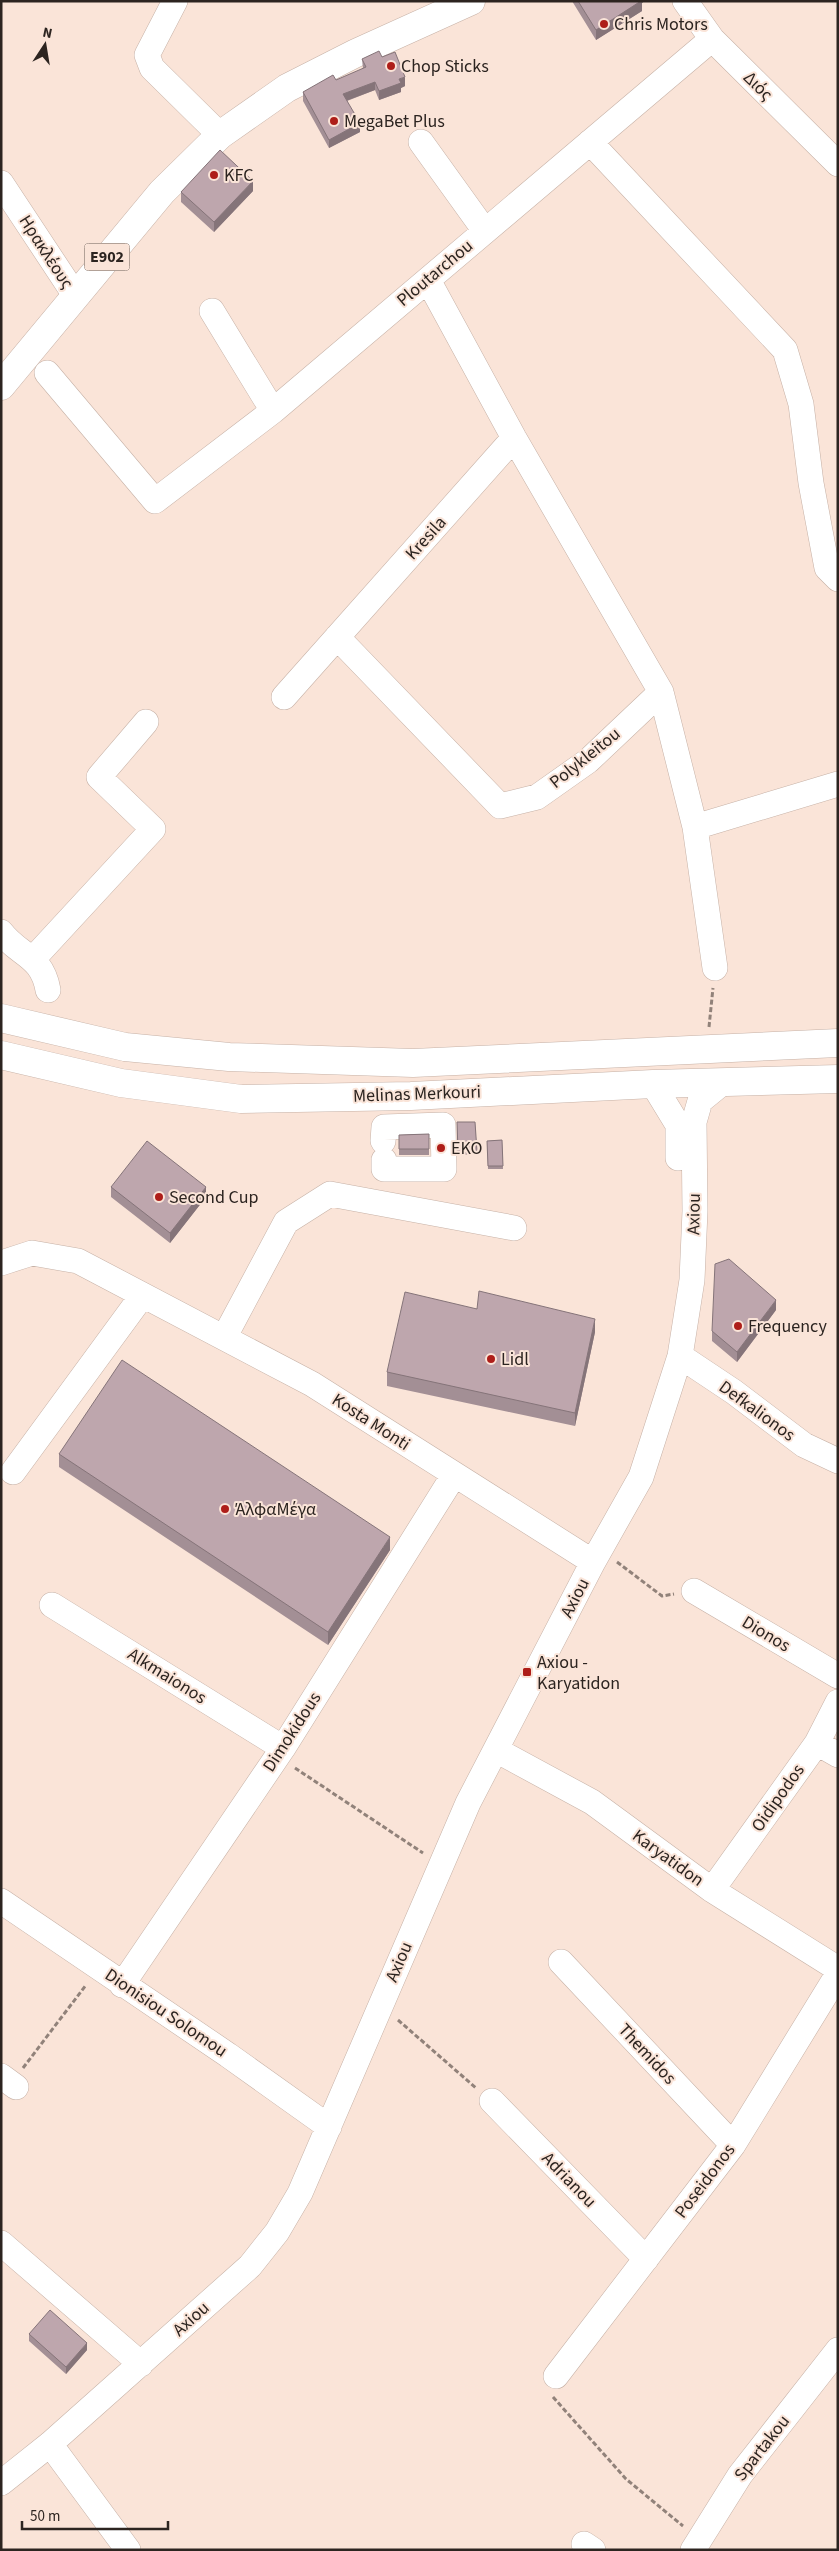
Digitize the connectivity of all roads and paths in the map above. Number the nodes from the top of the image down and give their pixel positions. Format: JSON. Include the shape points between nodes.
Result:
{"nodes":[{"id":1,"x":175,"y":1,"type":"edge"},
{"id":2,"x":472,"y":1,"type":"edge"},
{"id":3,"x":685,"y":1,"type":"edge"},
{"id":4,"x":712,"y":39,"type":"junction"},
{"id":5,"x":220,"y":134,"type":"junction"},
{"id":6,"x":421,"y":142,"type":"dead end"},
{"id":7,"x":590,"y":142,"type":"junction"},
{"id":8,"x":838,"y":164,"type":"edge"},
{"id":9,"x":1,"y":182,"type":"edge"},
{"id":10,"x":485,"y":231,"type":"junction"},
{"id":11,"x":428,"y":280,"type":"junction"},
{"id":12,"x":75,"y":295,"type":"junction"},
{"id":13,"x":212,"y":310,"type":"dead end"},
{"id":14,"x":47,"y":373,"type":"dead end"},
{"id":15,"x":1,"y":386,"type":"edge"},
{"id":16,"x":273,"y":411,"type":"junction"},
{"id":17,"x":514,"y":438,"type":"junction"},
{"id":18,"x":838,"y":579,"type":"edge"},
{"id":19,"x":337,"y":637,"type":"junction"},
{"id":20,"x":661,"y":692,"type":"junction"},
{"id":21,"x":284,"y":697,"type":"dead end"},
{"id":22,"x":146,"y":722,"type":"dead end"},
{"id":23,"x":838,"y":784,"type":"edge"},
{"id":24,"x":695,"y":826,"type":"junction"},
{"id":25,"x":1,"y":932,"type":"edge"},
{"id":26,"x":34,"y":959,"type":"junction"},
{"id":27,"x":715,"y":968,"type":"joint"},
{"id":28,"x":48,"y":990,"type":"dead end"},
{"id":29,"x":1,"y":1018,"type":"edge"},
{"id":30,"x":838,"y":1043,"type":"edge"},
{"id":31,"x":707,"y":1047,"type":"junction"},
{"id":32,"x":1,"y":1055,"type":"edge"},
{"id":33,"x":838,"y":1079,"type":"edge"},
{"id":34,"x":653,"y":1084,"type":"junction"},
{"id":35,"x":722,"y":1084,"type":"junction"},
{"id":36,"x":411,"y":1096,"type":"junction"},
{"id":37,"x":413,"y":1126,"type":"junction"},
{"id":38,"x":514,"y":1228,"type":"dead end"},
{"id":39,"x":1,"y":1263,"type":"edge"},
{"id":40,"x":142,"y":1296,"type":"junction"},
{"id":41,"x":224,"y":1336,"type":"junction"},
{"id":42,"x":680,"y":1356,"type":"junction"},
{"id":43,"x":838,"y":1461,"type":"edge"},
{"id":44,"x":13,"y":1472,"type":"dead end"},
{"id":45,"x":454,"y":1475,"type":"junction"},
{"id":46,"x":597,"y":1556,"type":"junction"},
{"id":47,"x":694,"y":1591,"type":"joint"},
{"id":48,"x":52,"y":1605,"type":"dead end"},
{"id":49,"x":838,"y":1676,"type":"edge"},
{"id":50,"x":838,"y":1702,"type":"edge"},
{"id":51,"x":827,"y":1749,"type":"edge"},
{"id":52,"x":496,"y":1750,"type":"junction"},
{"id":53,"x":280,"y":1752,"type":"junction"},
{"id":54,"x":440,"y":1865,"type":"junction"},
{"id":55,"x":712,"y":1890,"type":"junction"},
{"id":56,"x":1,"y":1901,"type":"edge"},
{"id":57,"x":562,"y":1962,"type":"dead end"},
{"id":58,"x":98,"y":1968,"type":"junction"},
{"id":59,"x":838,"y":1969,"type":"edge"},
{"id":60,"x":838,"y":1974,"type":"edge"},
{"id":61,"x":122,"y":1985,"type":"junction"},
{"id":62,"x":381,"y":2005,"type":"junction"},
{"id":63,"x":10,"y":2082,"type":"edge"},
{"id":64,"x":492,"y":2102,"type":"joint"},
{"id":65,"x":329,"y":2127,"type":"junction"},
{"id":66,"x":733,"y":2146,"type":"junction"},
{"id":67,"x":1,"y":2243,"type":"edge"},
{"id":68,"x":646,"y":2259,"type":"junction"},
{"id":69,"x":836,"y":2358,"type":"edge"},
{"id":70,"x":141,"y":2364,"type":"junction"},
{"id":71,"x":556,"y":2376,"type":"joint"},
{"id":72,"x":50,"y":2444,"type":"junction"},
{"id":73,"x":1,"y":2483,"type":"edge"},
{"id":74,"x":696,"y":2545,"type":"edge"},
{"id":75,"x":128,"y":2550,"type":"edge"}],
"edges":[{"from":1,"to":5,"type":"street","via":[[147,55],[152,68]]},
{"from":2,"to":5,"type":"main road","number":"E902","via":[[287,88]]},
{"from":3,"to":4,"type":"street","name":"Διός"},
{"from":4,"to":7,"type":"street","name":"Ploutarchou"},
{"from":4,"to":8,"type":"street","name":"Διός"},
{"from":5,"to":12,"type":"main road","number":"E902","via":[[162,192]]},
{"from":6,"to":10,"type":"street"},
{"from":7,"to":10,"type":"street","name":"Ploutarchou"},
{"from":7,"to":18,"type":"street","via":[[785,350],[801,404],[811,484],[827,568]]},
{"from":9,"to":12,"type":"street","name":"Ηρακλέους"},
{"from":10,"to":11,"type":"street","name":"Ploutarchou"},
{"from":11,"to":16,"type":"street","name":"Ploutarchou"},
{"from":11,"to":17,"type":"street"},
{"from":12,"to":15,"type":"main road","number":"E902"},
{"from":13,"to":16,"type":"street"},
{"from":14,"to":16,"type":"street","name":"Ploutarchou","via":[[155,501]]},
{"from":17,"to":19,"type":"street","name":"Kresila"},
{"from":17,"to":20,"type":"street"},
{"from":19,"to":20,"type":"street","name":"Polykleitou","via":[[500,806],[537,797],[588,761]]},
{"from":19,"to":21,"type":"street","name":"Kresila"},
{"from":20,"to":24,"type":"street"},
{"from":22,"to":26,"type":"street","via":[[99,777],[153,829]]},
{"from":23,"to":24,"type":"street"},
{"from":24,"to":27,"type":"street"},
{"from":25,"to":26,"type":"street"},
{"from":26,"to":28,"type":"street","via":[[46,975]]},
{"from":27,"to":31,"type":"path"},
{"from":29,"to":31,"type":"main road","name":"Melinas Merkouri","via":[[125,1047],[229,1057],[413,1063]]},
{"from":30,"to":31,"type":"main road","name":"Melinas Merkouri"},
{"from":32,"to":36,"type":"main road","name":"Melinas Merkouri","via":[[121,1083],[240,1099]]},
{"from":33,"to":35,"type":"main road","name":"Melinas Merkouri"},
{"from":34,"to":35,"type":"main road","name":"Melinas Merkouri"},
{"from":34,"to":36,"type":"main road","name":"Melinas Merkouri"},
{"from":34,"to":42,"type":"street","name":"Axiou","via":[[678,1125]]},
{"from":35,"to":42,"type":"street","name":"Axiou","via":[[700,1101],[694,1122],[692,1280]]},
{"from":36,"to":37,"type":"street"},
{"from":37,"to":37,"type":"street","via":[[443,1126],[444,1169],[384,1169],[384,1127]]},
{"from":38,"to":41,"type":"street","via":[[330,1194],[286,1222]]},
{"from":39,"to":40,"type":"street","name":"Kosta Monti","via":[[32,1253],[78,1261]]},
{"from":40,"to":41,"type":"street","name":"Kosta Monti"},
{"from":40,"to":44,"type":"street"},
{"from":41,"to":45,"type":"street","name":"Kosta Monti","via":[[312,1384]]},
{"from":42,"to":43,"type":"street","name":"Defkalionos","via":[[734,1392],[804,1446]]},
{"from":42,"to":46,"type":"street","name":"Axiou","via":[[641,1477]]},
{"from":45,"to":46,"type":"street","name":"Kosta Monti"},
{"from":45,"to":53,"type":"street","name":"Dimokidous"},
{"from":46,"to":47,"type":"path","via":[[662,1596]]},
{"from":46,"to":52,"type":"street","name":"Axiou"},
{"from":47,"to":49,"type":"street","name":"Dionos"},
{"from":48,"to":53,"type":"street","name":"Alkmaionos"},
{"from":50,"to":51,"type":"street","name":"Oidipodos"},
{"from":51,"to":55,"type":"street","name":"Oidipodos"},
{"from":52,"to":54,"type":"street","name":"Axiou"},
{"from":52,"to":55,"type":"street","name":"Karyatidon","via":[[592,1802]]},
{"from":53,"to":54,"type":"path"},
{"from":53,"to":61,"type":"street","name":"Dimokidous"},
{"from":54,"to":62,"type":"street","name":"Axiou"},
{"from":55,"to":59,"type":"street","name":"Karyatidon"},
{"from":56,"to":58,"type":"street","name":"Dionisiou Solomou"},
{"from":57,"to":66,"type":"street","name":"Themidos"},
{"from":58,"to":61,"type":"street","name":"Dionisiou Solomou"},
{"from":58,"to":63,"type":"path"},
{"from":60,"to":66,"type":"street","name":"Poseidonos"},
{"from":61,"to":65,"type":"street","name":"Dionisiou Solomou"},
{"from":62,"to":64,"type":"path"},
{"from":62,"to":65,"type":"street","name":"Axiou"},
{"from":64,"to":68,"type":"street","name":"Adrianou"},
{"from":65,"to":70,"type":"street","name":"Axiou","via":[[300,2193],[277,2232],[250,2266]]},
{"from":66,"to":68,"type":"street","name":"Poseidonos"},
{"from":67,"to":70,"type":"street"},
{"from":68,"to":71,"type":"street","name":"Poseidonos"},
{"from":69,"to":74,"type":"street","name":"Spartakou","via":[[740,2475]]},
{"from":70,"to":72,"type":"street","name":"Axiou"},
{"from":71,"to":74,"type":"path","via":[[546,2390],[626,2479]]},
{"from":72,"to":73,"type":"street","name":"Axiou"},
{"from":72,"to":75,"type":"street"}]}
